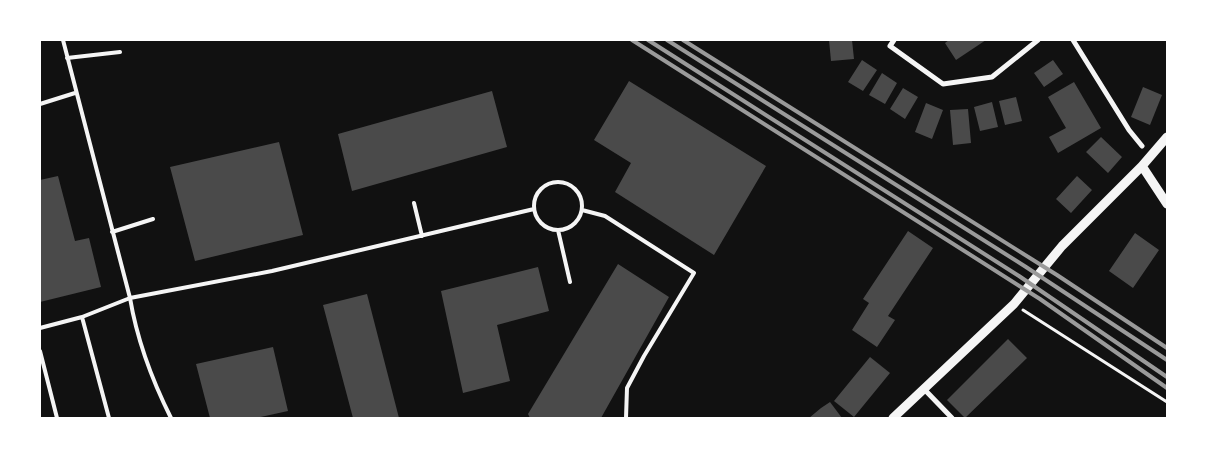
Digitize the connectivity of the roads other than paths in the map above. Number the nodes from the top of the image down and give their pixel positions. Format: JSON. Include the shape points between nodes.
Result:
{"nodes":[{"id":1,"x":63,"y":40,"type":"edge"},
{"id":2,"x":894,"y":40,"type":"edge"},
{"id":3,"x":1038,"y":40,"type":"edge"},
{"id":4,"x":1073,"y":40,"type":"edge"},
{"id":5,"x":120,"y":52,"type":"dead end"},
{"id":6,"x":67,"y":58,"type":"junction"},
{"id":7,"x":75,"y":93,"type":"junction"},
{"id":8,"x":40,"y":104,"type":"edge"},
{"id":9,"x":1167,"y":138,"type":"edge"},
{"id":10,"x":1142,"y":146,"type":"dead end"},
{"id":11,"x":1142,"y":166,"type":"junction"},
{"id":12,"x":414,"y":204,"type":"dead end"},
{"id":13,"x":1167,"y":204,"type":"edge"},
{"id":14,"x":534,"y":209,"type":"junction"},
{"id":15,"x":582,"y":210,"type":"junction"},
{"id":16,"x":153,"y":218,"type":"dead end"},
{"id":17,"x":558,"y":230,"type":"junction"},
{"id":18,"x":112,"y":232,"type":"junction"},
{"id":19,"x":422,"y":236,"type":"junction"},
{"id":20,"x":570,"y":282,"type":"dead end"},
{"id":21,"x":130,"y":298,"type":"junction"},
{"id":22,"x":82,"y":317,"type":"junction"},
{"id":23,"x":40,"y":328,"type":"edge"},
{"id":24,"x":40,"y":351,"type":"edge"},
{"id":25,"x":924,"y":389,"type":"junction"},
{"id":26,"x":57,"y":418,"type":"edge"},
{"id":27,"x":109,"y":418,"type":"edge"},
{"id":28,"x":171,"y":418,"type":"edge"},
{"id":29,"x":626,"y":418,"type":"edge"},
{"id":30,"x":893,"y":418,"type":"edge"},
{"id":31,"x":952,"y":418,"type":"edge"}],
"edges":[{"from":1,"to":6,"type":"lane"},
{"from":2,"to":3,"type":"street","via":[[890,46],[943,84],[992,77]]},
{"from":4,"to":10,"type":"street"},
{"from":5,"to":6,"type":"lane"},
{"from":6,"to":7,"type":"lane"},
{"from":7,"to":8,"type":"lane"},
{"from":7,"to":18,"type":"lane"},
{"from":9,"to":11,"type":"street"},
{"from":11,"to":13,"type":"street"},
{"from":11,"to":25,"type":"street","via":[[1062,246],[1014,304]]},
{"from":12,"to":19,"type":"lane"},
{"from":14,"to":15,"type":"lane","via":[[538,192],[544,186],[559,182],[576,189]]},
{"from":14,"to":17,"type":"lane","via":[[540,222]]},
{"from":14,"to":19,"type":"lane"},
{"from":15,"to":17,"type":"lane","via":[[576,223]]},
{"from":15,"to":29,"type":"lane","via":[[605,216],[694,273],[627,388]]},
{"from":16,"to":18,"type":"lane"},
{"from":17,"to":20,"type":"lane"},
{"from":18,"to":21,"type":"lane"},
{"from":19,"to":21,"type":"lane","via":[[272,271]]},
{"from":21,"to":22,"type":"lane"},
{"from":21,"to":28,"type":"lane","via":[[153,380]]},
{"from":22,"to":23,"type":"lane"},
{"from":22,"to":27,"type":"lane"},
{"from":24,"to":26,"type":"lane"},
{"from":25,"to":30,"type":"street"},
{"from":25,"to":31,"type":"street"}]}
